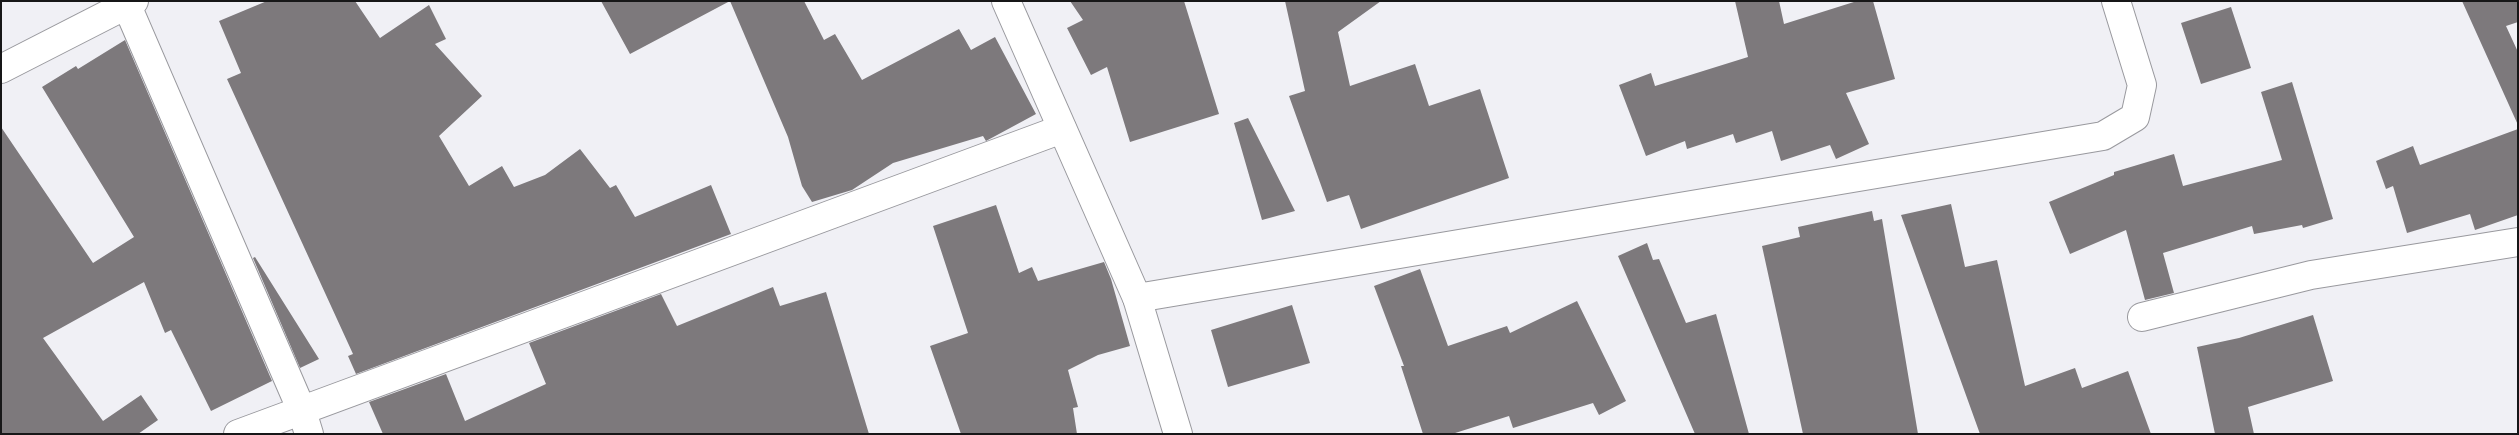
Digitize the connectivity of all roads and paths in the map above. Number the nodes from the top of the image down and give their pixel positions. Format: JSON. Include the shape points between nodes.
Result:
{"nodes":[{"id":1,"x":1006,"y":1,"type":"edge"},
{"id":2,"x":2116,"y":1,"type":"edge"},
{"id":3,"x":128,"y":2,"type":"edge"},
{"id":4,"x":1,"y":69,"type":"edge"},
{"id":5,"x":1062,"y":129,"type":"junction"},
{"id":6,"x":2518,"y":242,"type":"edge"},
{"id":7,"x":1137,"y":298,"type":"junction"},
{"id":8,"x":2142,"y":317,"type":"dead end"},
{"id":9,"x":306,"y":422,"type":"edge"},
{"id":10,"x":238,"y":434,"type":"edge"},
{"id":11,"x":1178,"y":434,"type":"edge"}],
"edges":[{"from":1,"to":5,"type":"street"},
{"from":2,"to":7,"type":"street","via":[[2142,85],[2135,117],[2103,136]]},
{"from":3,"to":4,"type":"street"},
{"from":3,"to":9,"type":"street"},
{"from":5,"to":7,"type":"street"},
{"from":5,"to":9,"type":"street"},
{"from":6,"to":8,"type":"street","via":[[2311,274]]},
{"from":7,"to":11,"type":"street"},
{"from":9,"to":10,"type":"street"}]}
